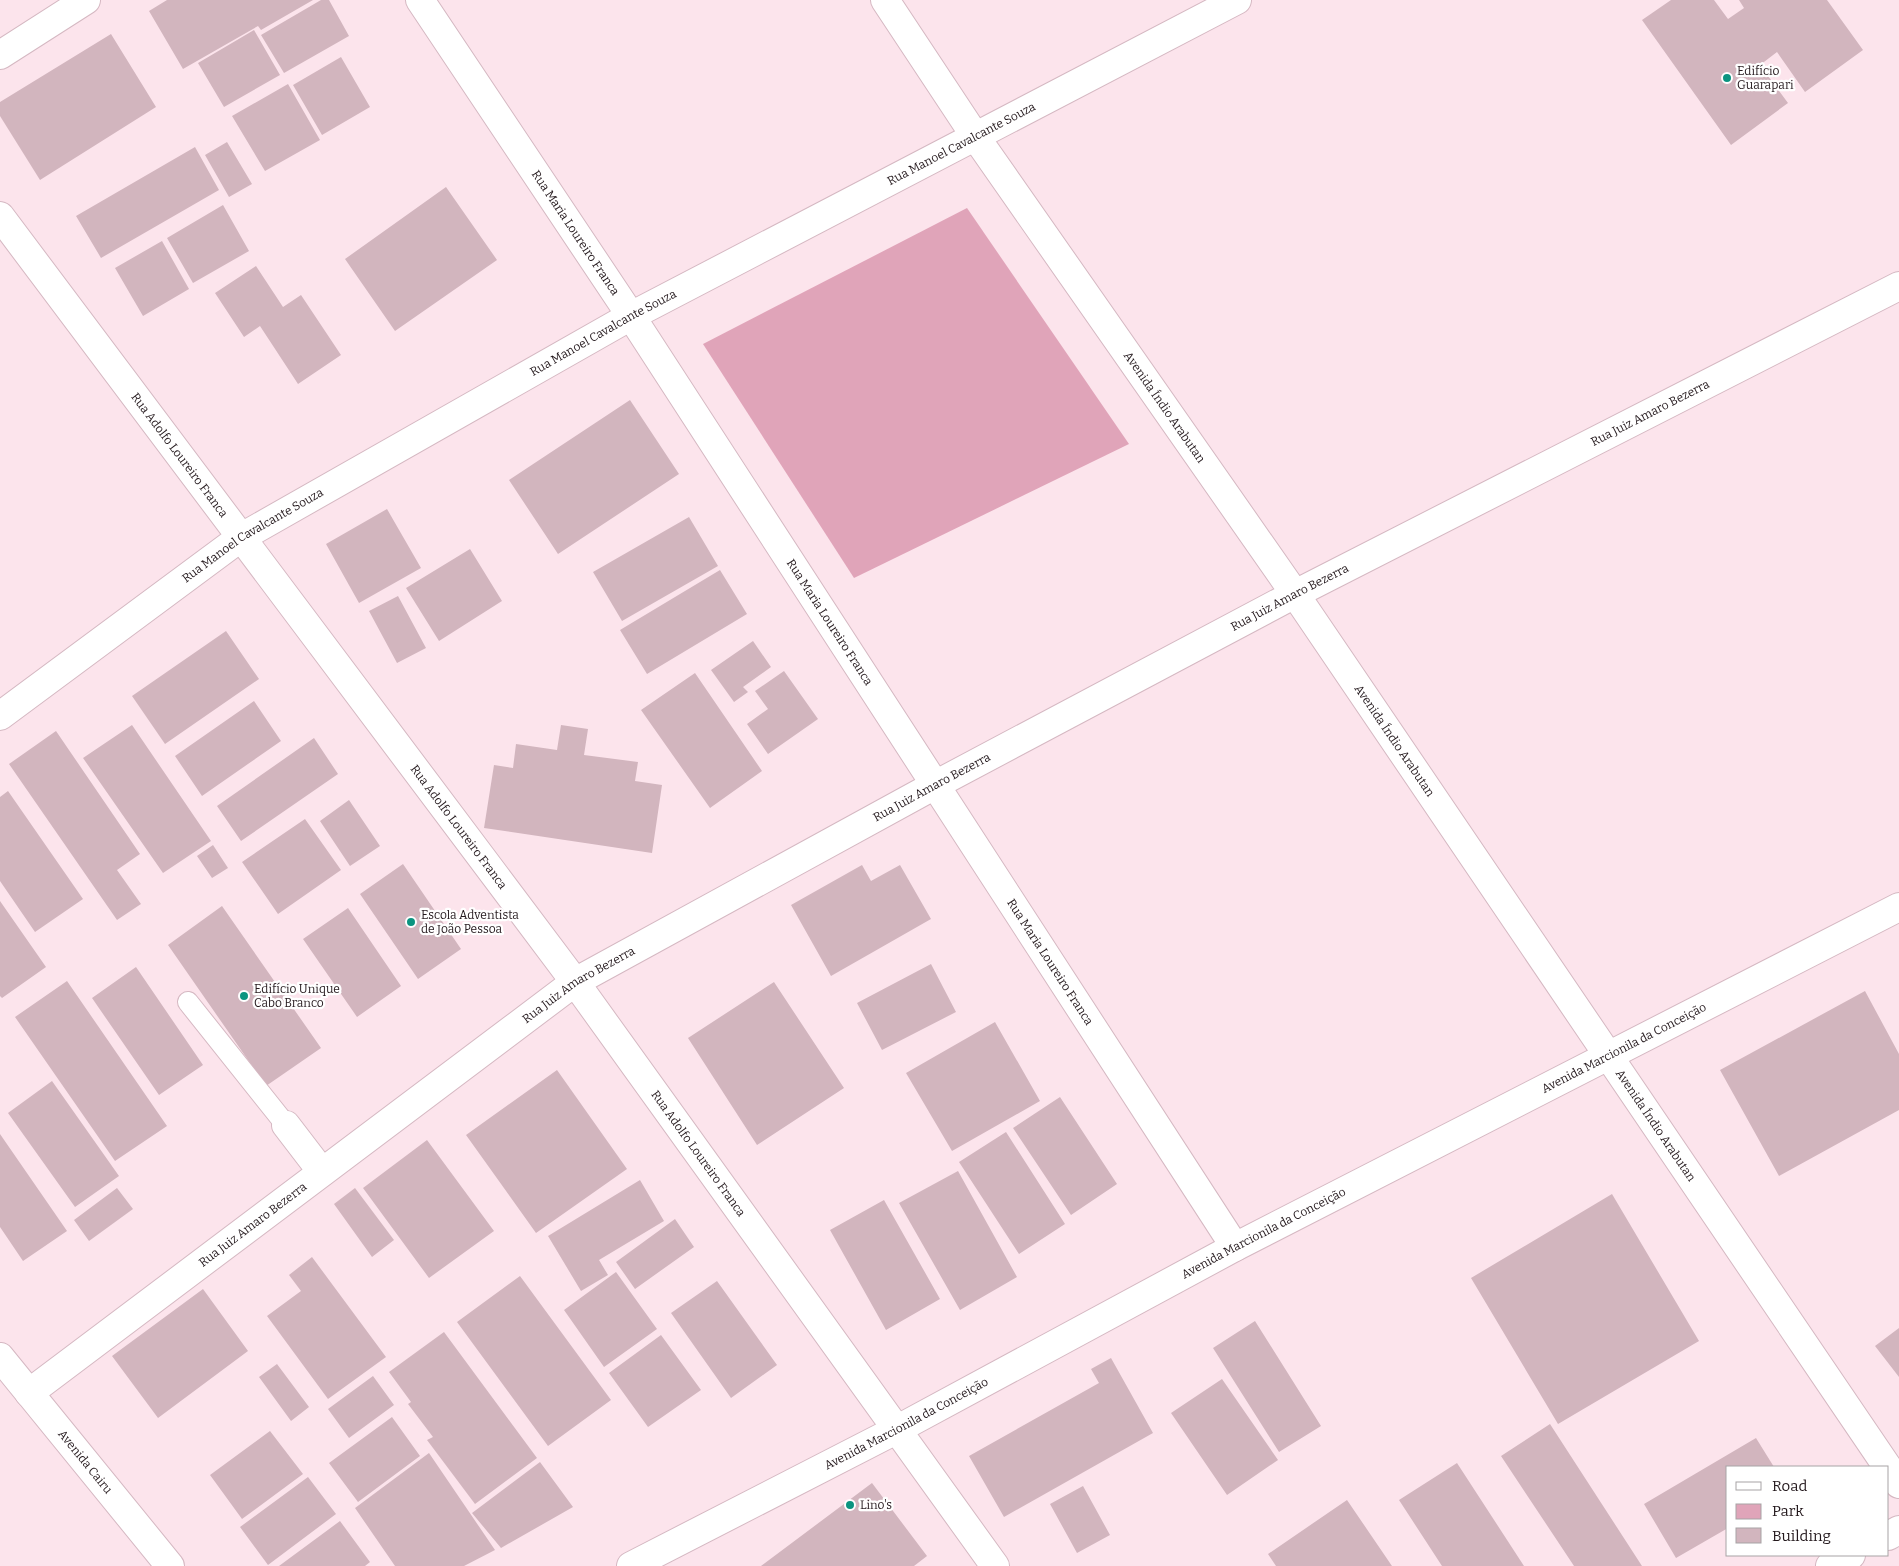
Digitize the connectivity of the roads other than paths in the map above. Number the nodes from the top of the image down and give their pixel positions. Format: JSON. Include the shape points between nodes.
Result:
{"nodes":[{"id":1,"x":86,"y":0,"type":"edge"},
{"id":2,"x":420,"y":0,"type":"edge"},
{"id":3,"x":885,"y":0,"type":"edge"},
{"id":4,"x":1237,"y":0,"type":"edge"},
{"id":5,"x":0,"y":55,"type":"edge"},
{"id":6,"x":975,"y":136,"type":"junction"},
{"id":7,"x":0,"y":216,"type":"edge"},
{"id":8,"x":1899,"y":286,"type":"edge"},
{"id":9,"x":631,"y":316,"type":"junction"},
{"id":10,"x":240,"y":538,"type":"junction"},
{"id":11,"x":1295,"y":594,"type":"junction"},
{"id":12,"x":0,"y":716,"type":"edge"},
{"id":13,"x":935,"y":785,"type":"junction"},
{"id":14,"x":1899,"y":907,"type":"edge"},
{"id":15,"x":575,"y":982,"type":"junction"},
{"id":16,"x":188,"y":1002,"type":"dead end"},
{"id":17,"x":1609,"y":1056,"type":"junction"},
{"id":18,"x":286,"y":1125,"type":"joint"},
{"id":19,"x":322,"y":1172,"type":"junction"},
{"id":20,"x":1235,"y":1247,"type":"junction"},
{"id":21,"x":0,"y":1357,"type":"edge"},
{"id":22,"x":29,"y":1392,"type":"junction"},
{"id":23,"x":896,"y":1430,"type":"junction"},
{"id":24,"x":1887,"y":1466,"type":"edge"},
{"id":25,"x":1889,"y":1469,"type":"edge"},
{"id":26,"x":1899,"y":1484,"type":"edge"},
{"id":27,"x":1849,"y":1556,"type":"edge"},
{"id":28,"x":170,"y":1566,"type":"edge"},
{"id":29,"x":631,"y":1566,"type":"edge"},
{"id":30,"x":995,"y":1566,"type":"edge"},
{"id":31,"x":1830,"y":1566,"type":"edge"}],
"edges":[{"from":1,"to":5,"type":"street"},
{"from":2,"to":9,"type":"street","name":"Rua Maria Loureiro Franca"},
{"from":3,"to":6,"type":"street","name":"Avenida Índio Arabutan"},
{"from":4,"to":6,"type":"street","name":"Rua Manoel Cavalcante Souza"},
{"from":6,"to":9,"type":"street","name":"Rua Manoel Cavalcante Souza"},
{"from":6,"to":11,"type":"street","name":"Avenida Índio Arabutan"},
{"from":7,"to":10,"type":"street","name":"Rua Adolfo Loureiro Franca"},
{"from":8,"to":11,"type":"street","name":"Rua Juiz Amaro Bezerra"},
{"from":9,"to":10,"type":"street","name":"Rua Manoel Cavalcante Souza"},
{"from":9,"to":13,"type":"street","name":"Rua Maria Loureiro Franca"},
{"from":10,"to":12,"type":"street","name":"Rua Manoel Cavalcante Souza"},
{"from":10,"to":15,"type":"street","name":"Rua Adolfo Loureiro Franca"},
{"from":11,"to":13,"type":"street","name":"Rua Juiz Amaro Bezerra"},
{"from":11,"to":17,"type":"street","name":"Avenida Índio Arabutan"},
{"from":13,"to":15,"type":"street","name":"Rua Juiz Amaro Bezerra"},
{"from":13,"to":20,"type":"street","name":"Rua Maria Loureiro Franca"},
{"from":14,"to":17,"type":"street","name":"Avenida Marcionila da Conceição"},
{"from":15,"to":19,"type":"street","name":"Rua Juiz Amaro Bezerra"},
{"from":15,"to":23,"type":"street","name":"Rua Adolfo Loureiro Franca"},
{"from":16,"to":18,"type":"lane"},
{"from":17,"to":20,"type":"street","name":"Avenida Marcionila da Conceição"},
{"from":17,"to":24,"type":"street","name":"Avenida Índio Arabutan"},
{"from":18,"to":19,"type":"street"},
{"from":19,"to":22,"type":"street","name":"Rua Juiz Amaro Bezerra"},
{"from":20,"to":23,"type":"street","name":"Avenida Marcionila da Conceição"},
{"from":21,"to":22,"type":"street","name":"Avenida Cairu"},
{"from":22,"to":28,"type":"street","name":"Avenida Cairu"},
{"from":23,"to":29,"type":"street","name":"Avenida Marcionila da Conceição"},
{"from":23,"to":30,"type":"street","name":"Rua Adolfo Loureiro Franca"},
{"from":25,"to":26,"type":"street","name":"Avenida Índio Arabutan"},
{"from":27,"to":31,"type":"street"}]}
